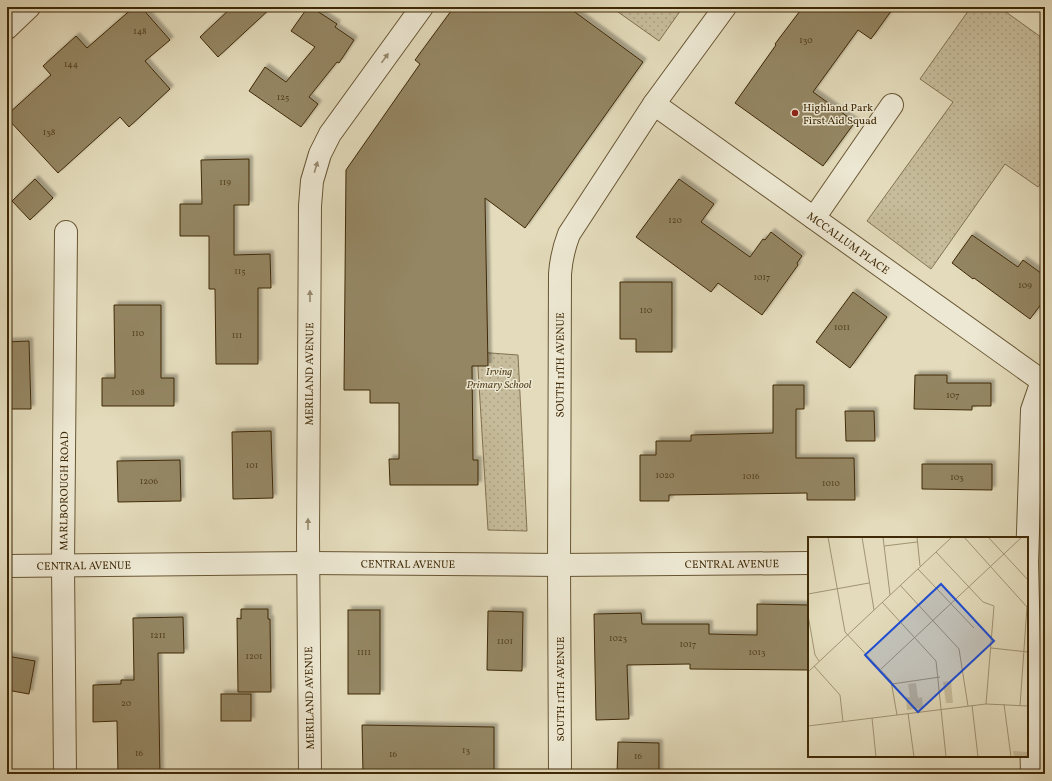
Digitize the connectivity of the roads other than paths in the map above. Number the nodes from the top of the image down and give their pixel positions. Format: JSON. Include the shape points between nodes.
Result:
{"nodes":[{"id":1,"x":30,"y":7,"type":"edge"},
{"id":2,"x":422,"y":7,"type":"edge"},
{"id":3,"x":726,"y":7,"type":"edge"},
{"id":4,"x":7,"y":28,"type":"edge"},
{"id":5,"x":654,"y":104,"type":"junction"},
{"id":6,"x":892,"y":105,"type":"dead end"},
{"id":7,"x":814,"y":218,"type":"junction"},
{"id":8,"x":66,"y":232,"type":"dead end"},
{"id":9,"x":1044,"y":379,"type":"edge"},
{"id":10,"x":1028,"y":537,"type":"edge"},
{"id":11,"x":308,"y":563,"type":"junction"},
{"id":12,"x":808,"y":563,"type":"edge"},
{"id":13,"x":559,"y":565,"type":"junction"},
{"id":14,"x":7,"y":566,"type":"edge"},
{"id":15,"x":63,"y":566,"type":"junction"},
{"id":16,"x":1028,"y":604,"type":"edge"},
{"id":17,"x":65,"y":774,"type":"edge"},
{"id":18,"x":310,"y":774,"type":"edge"},
{"id":19,"x":560,"y":774,"type":"edge"},
{"id":20,"x":1032,"y":774,"type":"edge"}],
"edges":[{"from":1,"to":4,"type":"street"},
{"from":11,"to":2,"type":"street","name":"MERILAND AVENUE","one_way":true,"via":[[312,181],[320,154],[330,134]]},
{"from":3,"to":5,"type":"street","name":"SOUTH 11TH AVENUE"},
{"from":5,"to":7,"type":"street","name":"MCCALLUM PLACE"},
{"from":5,"to":13,"type":"street","name":"SOUTH 11TH AVENUE","via":[[569,234],[561,260]]},
{"from":6,"to":7,"type":"street"},
{"from":7,"to":9,"type":"street","name":"MCCALLUM PLACE"},
{"from":8,"to":15,"type":"street","name":"MARLBOROUGH ROAD"},
{"from":9,"to":10,"type":"street","via":[[1032,410]]},
{"from":11,"to":13,"type":"street","name":"CENTRAL AVENUE"},
{"from":11,"to":15,"type":"street","name":"CENTRAL AVENUE"},
{"from":11,"to":18,"type":"street","name":"MERILAND AVENUE"},
{"from":12,"to":13,"type":"street","name":"CENTRAL AVENUE"},
{"from":13,"to":19,"type":"street","name":"SOUTH 11TH AVENUE"},
{"from":14,"to":15,"type":"street","name":"CENTRAL AVENUE"},
{"from":15,"to":17,"type":"street","name":"MARLBOROUGH ROAD"},
{"from":16,"to":20,"type":"street"}]}
